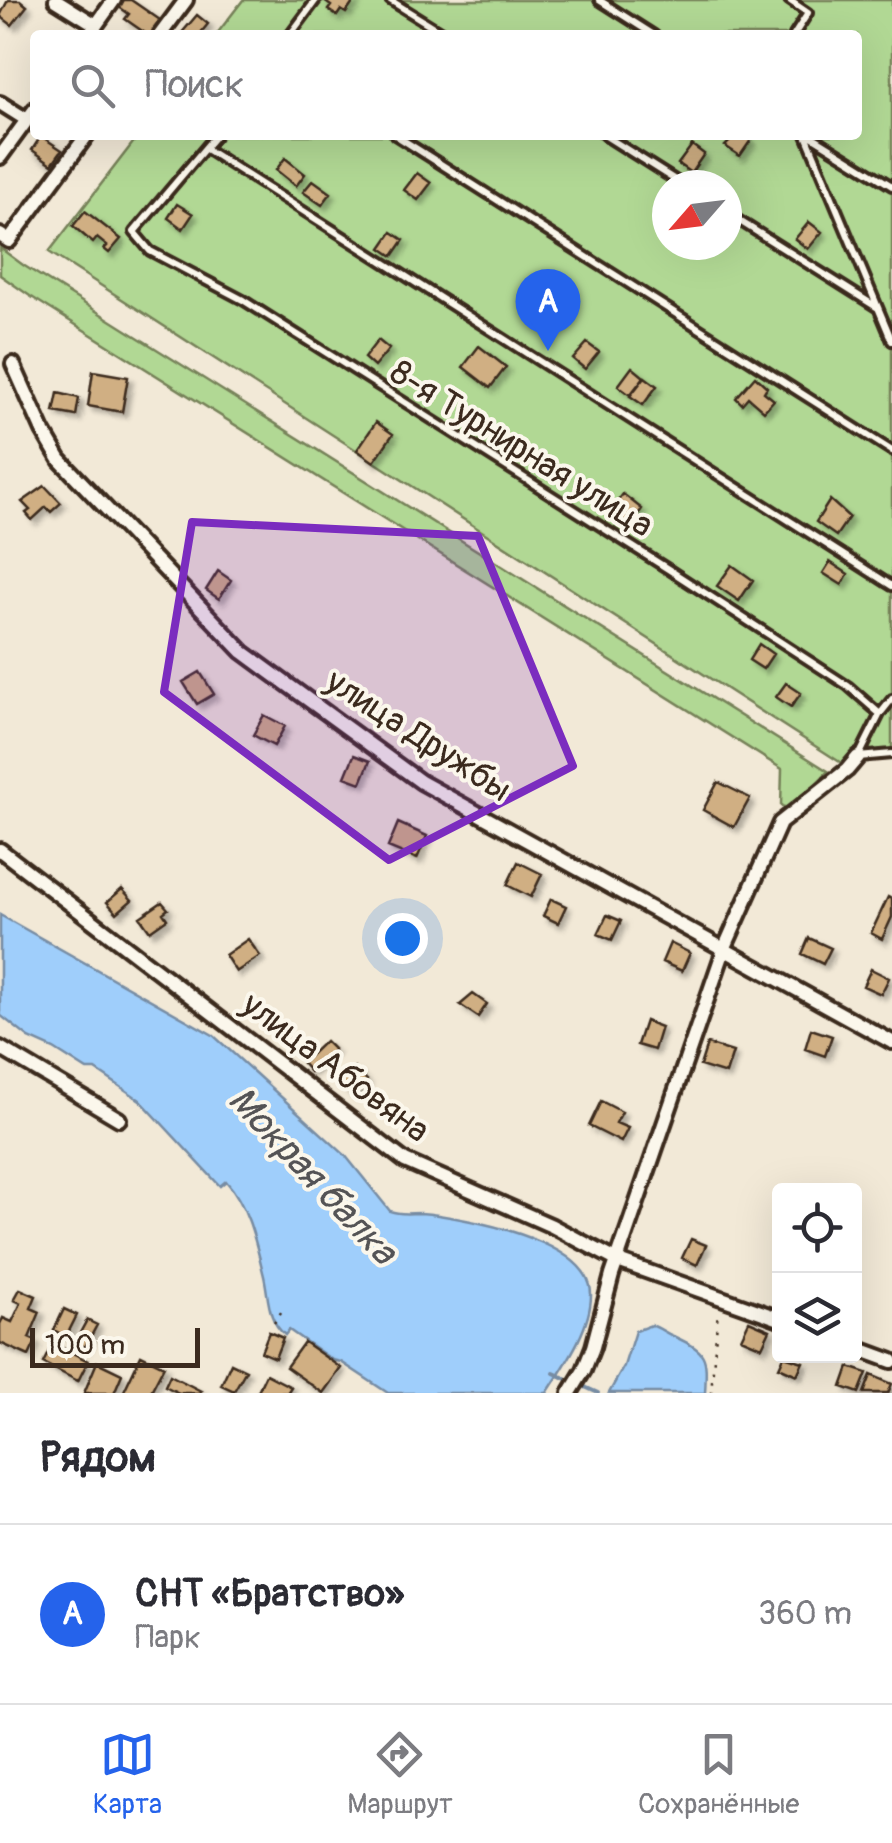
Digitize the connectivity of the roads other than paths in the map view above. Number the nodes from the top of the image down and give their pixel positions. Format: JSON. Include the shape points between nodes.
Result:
{"nodes":[{"id":1,"x":56,"y":0,"type":"edge"},
{"id":2,"x":114,"y":0,"type":"edge"},
{"id":3,"x":186,"y":0,"type":"edge"},
{"id":4,"x":316,"y":0,"type":"edge"},
{"id":5,"x":390,"y":0,"type":"edge"},
{"id":6,"x":600,"y":0,"type":"edge"},
{"id":7,"x":789,"y":0,"type":"edge"},
{"id":8,"x":92,"y":30,"type":"edge"},
{"id":9,"x":164,"y":30,"type":"edge"},
{"id":10,"x":294,"y":30,"type":"edge"},
{"id":11,"x":438,"y":30,"type":"edge"},
{"id":12,"x":646,"y":30,"type":"edge"},
{"id":13,"x":797,"y":30,"type":"edge"},
{"id":14,"x":0,"y":103,"type":"edge"},
{"id":15,"x":30,"y":114,"type":"edge"},
{"id":16,"x":30,"y":115,"type":"edge"},
{"id":17,"x":83,"y":140,"type":"edge"},
{"id":18,"x":212,"y":140,"type":"edge"},
{"id":19,"x":402,"y":140,"type":"edge"},
{"id":20,"x":612,"y":140,"type":"edge"},
{"id":21,"x":810,"y":140,"type":"edge"},
{"id":22,"x":816,"y":140,"type":"edge"},
{"id":23,"x":206,"y":148,"type":"junction"},
{"id":24,"x":0,"y":157,"type":"edge"},
{"id":25,"x":659,"y":170,"type":"edge"},
{"id":26,"x":892,"y":186,"type":"edge"},
{"id":27,"x":742,"y":222,"type":"edge"},
{"id":28,"x":0,"y":235,"type":"edge"},
{"id":29,"x":878,"y":308,"type":"junction"},
{"id":30,"x":892,"y":341,"type":"edge"},
{"id":31,"x":14,"y":364,"type":"dead end"},
{"id":32,"x":892,"y":451,"type":"edge"},
{"id":33,"x":892,"y":586,"type":"edge"},
{"id":34,"x":892,"y":699,"type":"edge"},
{"id":35,"x":880,"y":714,"type":"junction"},
{"id":36,"x":892,"y":754,"type":"edge"},
{"id":37,"x":858,"y":757,"type":"junction"},
{"id":38,"x":0,"y":850,"type":"edge"},
{"id":39,"x":724,"y":947,"type":"junction"},
{"id":40,"x":892,"y":1042,"type":"edge"},
{"id":41,"x":0,"y":1048,"type":"edge"},
{"id":42,"x":120,"y":1119,"type":"dead end"},
{"id":43,"x":618,"y":1261,"type":"junction"},
{"id":44,"x":772,"y":1316,"type":"edge"},
{"id":45,"x":862,"y":1350,"type":"edge"},
{"id":46,"x":892,"y":1361,"type":"edge"},
{"id":47,"x":570,"y":1393,"type":"edge"}],
"edges":[{"from":1,"to":8,"type":"street"},
{"from":2,"to":8,"type":"street"},
{"from":3,"to":9,"type":"street"},
{"from":4,"to":10,"type":"lane"},
{"from":5,"to":11,"type":"lane"},
{"from":6,"to":12,"type":"lane"},
{"from":7,"to":13,"type":"lane","via":[[808,13]]},
{"from":14,"to":15,"type":"street"},
{"from":16,"to":24,"type":"street"},
{"from":17,"to":28,"type":"street","via":[[9,241]]},
{"from":18,"to":23,"type":"lane"},
{"from":19,"to":32,"type":"lane"},
{"from":20,"to":25,"type":"lane"},
{"from":21,"to":29,"type":"lane"},
{"from":22,"to":26,"type":"lane"},
{"from":23,"to":33,"type":"lane"},
{"from":23,"to":35,"type":"lane","name":"8-я Турнирная улица","via":[[134,232],[150,251],[243,300],[653,560],[848,686]]},
{"from":27,"to":29,"type":"lane"},
{"from":29,"to":30,"type":"lane"},
{"from":31,"to":39,"type":"street","name":"улица Дружбы","via":[[60,460],[242,652],[421,782]]},
{"from":34,"to":35,"type":"lane"},
{"from":35,"to":37,"type":"lane"},
{"from":36,"to":37,"type":"lane"},
{"from":37,"to":39,"type":"street","via":[[780,823]]},
{"from":38,"to":43,"type":"street","name":"улица Абовяна","via":[[405,1161]]},
{"from":39,"to":40,"type":"street","name":"улица Дружбы"},
{"from":39,"to":43,"type":"street"},
{"from":41,"to":42,"type":"street"},
{"from":43,"to":44,"type":"street","name":"улица Абовяна"},
{"from":43,"to":47,"type":"street","via":[[593,1347]]},
{"from":45,"to":46,"type":"street"}]}
